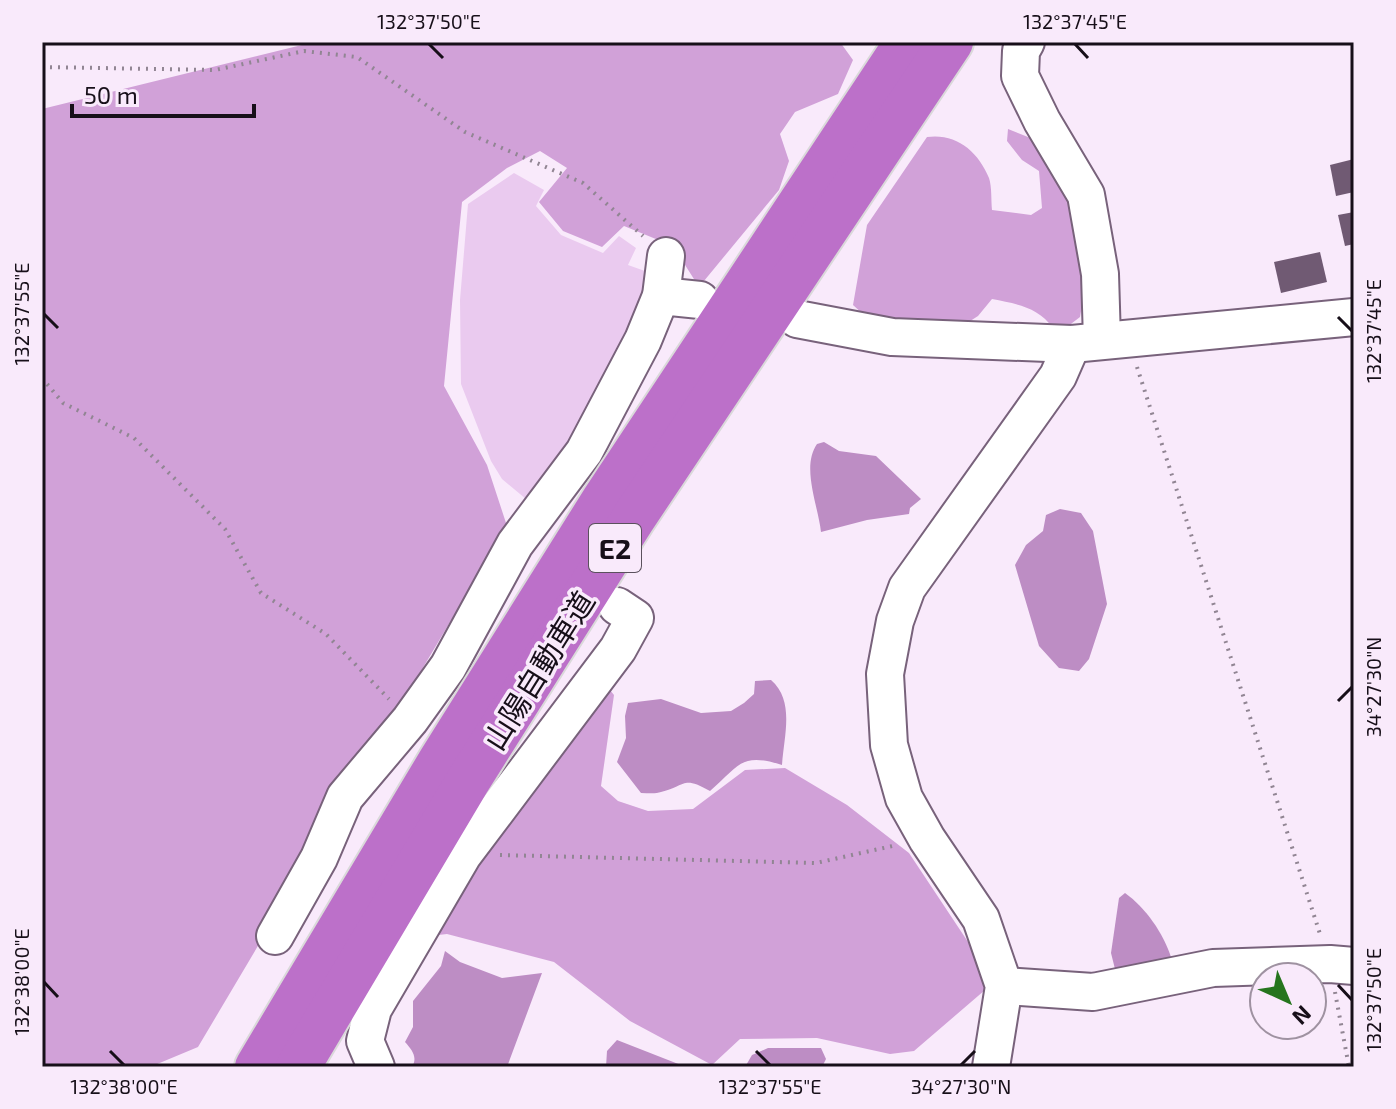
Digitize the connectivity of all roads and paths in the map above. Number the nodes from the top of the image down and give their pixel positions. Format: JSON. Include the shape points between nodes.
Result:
{"nodes":[{"id":1,"x":907,"y":42,"type":"edge"},
{"id":2,"x":951,"y":42,"type":"edge"},
{"id":3,"x":1026,"y":42,"type":"edge"},
{"id":4,"x":42,"y":67,"type":"edge"},
{"id":5,"x":666,"y":256,"type":"joint"},
{"id":6,"x":661,"y":296,"type":"junction"},
{"id":7,"x":700,"y":300,"type":"dead end"},
{"id":8,"x":1354,"y":317,"type":"edge"},
{"id":9,"x":797,"y":319,"type":"dead end"},
{"id":10,"x":1103,"y":340,"type":"junction"},
{"id":11,"x":42,"y":378,"type":"edge"},
{"id":12,"x":617,"y":606,"type":"dead end"},
{"id":13,"x":410,"y":720,"type":"junction"},
{"id":14,"x":927,"y":839,"type":"junction"},
{"id":15,"x":463,"y":855,"type":"junction"},
{"id":16,"x":275,"y":936,"type":"dead end"},
{"id":17,"x":1342,"y":965,"type":"edge"},
{"id":18,"x":1004,"y":986,"type":"junction"},
{"id":19,"x":257,"y":1067,"type":"edge"},
{"id":20,"x":298,"y":1067,"type":"edge"},
{"id":21,"x":376,"y":1067,"type":"edge"},
{"id":22,"x":991,"y":1067,"type":"edge"},
{"id":23,"x":1349,"y":1067,"type":"edge"}],
"edges":[{"from":1,"to":19,"type":"highway","name":"山陽自動車道","number":"E2","via":[[603,501]]},
{"from":2,"to":20,"type":"highway","name":"山陽自動車道","number":"E2","via":[[616,545]]},
{"from":3,"to":10,"type":"street","via":[[1020,76],[1086,195],[1100,274]]},
{"from":4,"to":5,"type":"path","via":[[215,70],[304,51],[357,57],[465,132],[583,183]]},
{"from":5,"to":6,"type":"street"},
{"from":6,"to":7,"type":"street"},
{"from":6,"to":13,"type":"street","via":[[584,452],[526,549]]},
{"from":8,"to":10,"type":"street"},
{"from":9,"to":10,"type":"street","via":[[892,337]]},
{"from":10,"to":14,"type":"street","via":[[1058,376],[907,588],[895,621],[885,674],[889,745],[904,798]]},
{"from":10,"to":17,"type":"path","via":[[1137,369]]},
{"from":11,"to":13,"type":"path","via":[[63,403],[134,438],[225,529],[261,593],[326,634]]},
{"from":12,"to":15,"type":"street","via":[[635,618],[618,649]]},
{"from":13,"to":16,"type":"street","via":[[345,797],[319,858]]},
{"from":14,"to":15,"type":"path","via":[[816,863]]},
{"from":14,"to":18,"type":"street","via":[[981,919]]},
{"from":15,"to":21,"type":"street","via":[[373,1009],[365,1041]]},
{"from":17,"to":18,"type":"street","via":[[1213,968],[1093,992]]},
{"from":17,"to":23,"type":"path"},
{"from":18,"to":22,"type":"street"}]}
